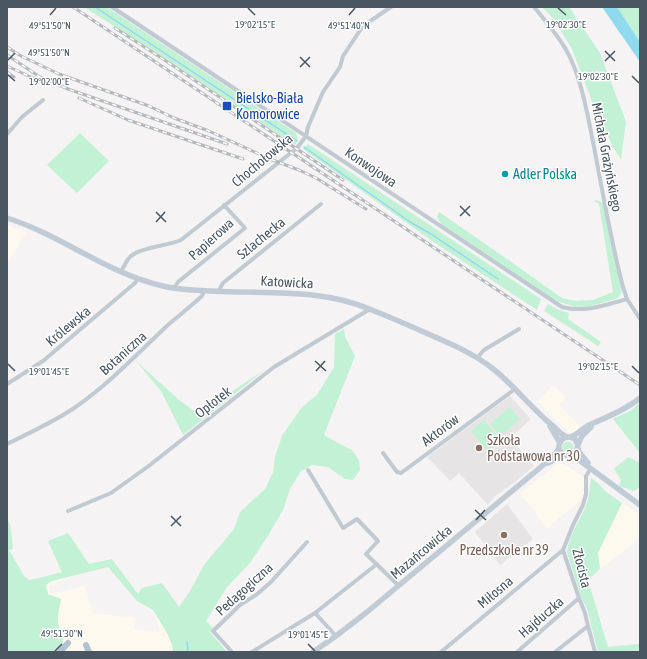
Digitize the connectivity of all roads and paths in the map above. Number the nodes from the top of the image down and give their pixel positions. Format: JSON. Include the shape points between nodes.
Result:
{"nodes":[{"id":1,"x":112,"y":7,"type":"edge"},
{"id":2,"x":391,"y":7,"type":"edge"},
{"id":3,"x":534,"y":7,"type":"edge"},
{"id":4,"x":43,"y":100,"type":"dead end"},
{"id":5,"x":7,"y":134,"type":"edge"},
{"id":6,"x":306,"y":136,"type":"junction"},
{"id":7,"x":321,"y":204,"type":"dead end"},
{"id":8,"x":224,"y":205,"type":"junction"},
{"id":9,"x":7,"y":218,"type":"edge"},
{"id":10,"x":121,"y":271,"type":"junction"},
{"id":11,"x":138,"y":278,"type":"junction"},
{"id":12,"x":174,"y":288,"type":"junction"},
{"id":13,"x":204,"y":291,"type":"junction"},
{"id":14,"x":218,"y":292,"type":"junction"},
{"id":15,"x":627,"y":299,"type":"junction"},
{"id":16,"x":371,"y":309,"type":"junction"},
{"id":17,"x":640,"y":319,"type":"edge"},
{"id":18,"x":519,"y":329,"type":"dead end"},
{"id":19,"x":477,"y":358,"type":"junction"},
{"id":20,"x":7,"y":384,"type":"edge"},
{"id":21,"x":515,"y":389,"type":"junction"},
{"id":22,"x":640,"y":398,"type":"edge"},
{"id":23,"x":545,"y":419,"type":"junction"},
{"id":24,"x":595,"y":423,"type":"junction"},
{"id":25,"x":569,"y":437,"type":"junction"},
{"id":26,"x":7,"y":444,"type":"edge"},
{"id":27,"x":559,"y":445,"type":"junction"},
{"id":28,"x":578,"y":447,"type":"junction"},
{"id":29,"x":383,"y":453,"type":"dead end"},
{"id":30,"x":567,"y":456,"type":"junction"},
{"id":31,"x":542,"y":466,"type":"junction"},
{"id":32,"x":591,"y":468,"type":"junction"},
{"id":33,"x":308,"y":470,"type":"dead end"},
{"id":34,"x":640,"y":505,"type":"edge"},
{"id":35,"x":68,"y":511,"type":"dead end"},
{"id":36,"x":306,"y":542,"type":"dead end"},
{"id":37,"x":564,"y":550,"type":"junction"},
{"id":38,"x":377,"y":564,"type":"junction"},
{"id":39,"x":399,"y":586,"type":"junction"},
{"id":40,"x":578,"y":598,"type":"junction"},
{"id":41,"x":314,"y":613,"type":"junction"},
{"id":42,"x":588,"y":626,"type":"junction"},
{"id":43,"x":336,"y":636,"type":"junction"},
{"id":44,"x":68,"y":643,"type":"dead end"},
{"id":45,"x":86,"y":645,"type":"dead end"},
{"id":46,"x":60,"y":652,"type":"edge"},
{"id":47,"x":89,"y":652,"type":"edge"},
{"id":48,"x":232,"y":652,"type":"edge"},
{"id":49,"x":252,"y":652,"type":"edge"},
{"id":50,"x":313,"y":652,"type":"edge"},
{"id":51,"x":441,"y":652,"type":"edge"},
{"id":52,"x":517,"y":652,"type":"edge"},
{"id":53,"x":554,"y":652,"type":"edge"},
{"id":54,"x":595,"y":652,"type":"edge"}],
"edges":[{"from":1,"to":6,"type":"street","name":"Konwojowa"},
{"from":2,"to":6,"type":"street","name":"Chochołowska","via":[[363,26],[343,56],[340,67],[323,92]]},
{"from":3,"to":15,"type":"street","name":"Michała Grażyńskiego","via":[[566,49],[576,74],[585,103]]},
{"from":4,"to":5,"type":"street","via":[[22,117]]},
{"from":6,"to":8,"type":"street","name":"Chochołowska","via":[[292,152]]},
{"from":6,"to":15,"type":"street","name":"Konwojowa","via":[[562,307],[574,310],[588,309]]},
{"from":7,"to":14,"type":"street","name":"Szlachecka","via":[[223,283]]},
{"from":8,"to":10,"type":"street","name":"Chochołowska","via":[[181,240],[139,250],[130,256]]},
{"from":8,"to":12,"type":"street","name":"Papierowa","via":[[245,228],[178,282]]},
{"from":9,"to":10,"type":"street","name":"Katowicka","via":[[38,230]]},
{"from":10,"to":11,"type":"street","name":"Katowicka"},
{"from":11,"to":12,"type":"street","name":"Katowicka"},
{"from":11,"to":20,"type":"street","name":"Królewska","via":[[43,361]]},
{"from":12,"to":13,"type":"street","name":"Katowicka"},
{"from":13,"to":14,"type":"street","name":"Katowicka"},
{"from":13,"to":26,"type":"street","name":"Botaniczna","via":[[202,296],[141,352],[77,406]]},
{"from":14,"to":16,"type":"street","name":"Katowicka","via":[[331,297]]},
{"from":15,"to":17,"type":"street","name":"Michała Grażyńskiego"},
{"from":16,"to":19,"type":"street","name":"Katowicka"},
{"from":16,"to":35,"type":"street","name":"Opłotek","via":[[274,367],[111,493]]},
{"from":18,"to":19,"type":"street","via":[[484,350]]},
{"from":19,"to":21,"type":"street","name":"Katowicka","via":[[492,367]]},
{"from":21,"to":23,"type":"street","name":"Katowicka"},
{"from":21,"to":29,"type":"street","name":"Aktorów","via":[[401,473],[397,472]]},
{"from":22,"to":24,"type":"street","via":[[623,410]]},
{"from":23,"to":25,"type":"street","name":"Katowicka"},
{"from":23,"to":27,"type":"street","name":"Katowicka"},
{"from":24,"to":25,"type":"street"},
{"from":24,"to":28,"type":"street","via":[[582,436]]},
{"from":25,"to":27,"type":"street","via":[[562,439]]},
{"from":25,"to":28,"type":"street","via":[[575,439]]},
{"from":27,"to":30,"type":"street","via":[[561,452]]},
{"from":27,"to":31,"type":"street","name":"Mazańcowicka","via":[[557,452]]},
{"from":28,"to":30,"type":"street","via":[[574,454]]},
{"from":28,"to":32,"type":"street"},
{"from":30,"to":31,"type":"street","name":"Mazańcowicka","via":[[561,456]]},
{"from":30,"to":32,"type":"street","via":[[575,457]]},
{"from":31,"to":39,"type":"street","name":"Mazańcowicka"},
{"from":32,"to":34,"type":"street"},
{"from":32,"to":37,"type":"street","name":"Złocista","via":[[586,476],[583,505]]},
{"from":33,"to":38,"type":"street","via":[[343,528],[357,519],[378,541],[366,554]]},
{"from":36,"to":48,"type":"street","name":"Pedagogiczna","via":[[271,582],[240,605],[214,632]]},
{"from":37,"to":40,"type":"street","name":"Złocista"},
{"from":37,"to":51,"type":"street","name":"Miłosna"},
{"from":38,"to":39,"type":"street"},
{"from":38,"to":41,"type":"street"},
{"from":39,"to":43,"type":"street","name":"Mazańcowicka"},
{"from":40,"to":42,"type":"street","name":"Złocista","via":[[586,613]]},
{"from":40,"to":52,"type":"street","name":"Hajduczka"},
{"from":41,"to":43,"type":"street"},
{"from":41,"to":49,"type":"street"},
{"from":42,"to":53,"type":"street"},
{"from":42,"to":54,"type":"street","name":"Złocista"},
{"from":43,"to":50,"type":"street","name":"Mazańcowicka"},
{"from":44,"to":46,"type":"main road"},
{"from":45,"to":47,"type":"main road"}]}
